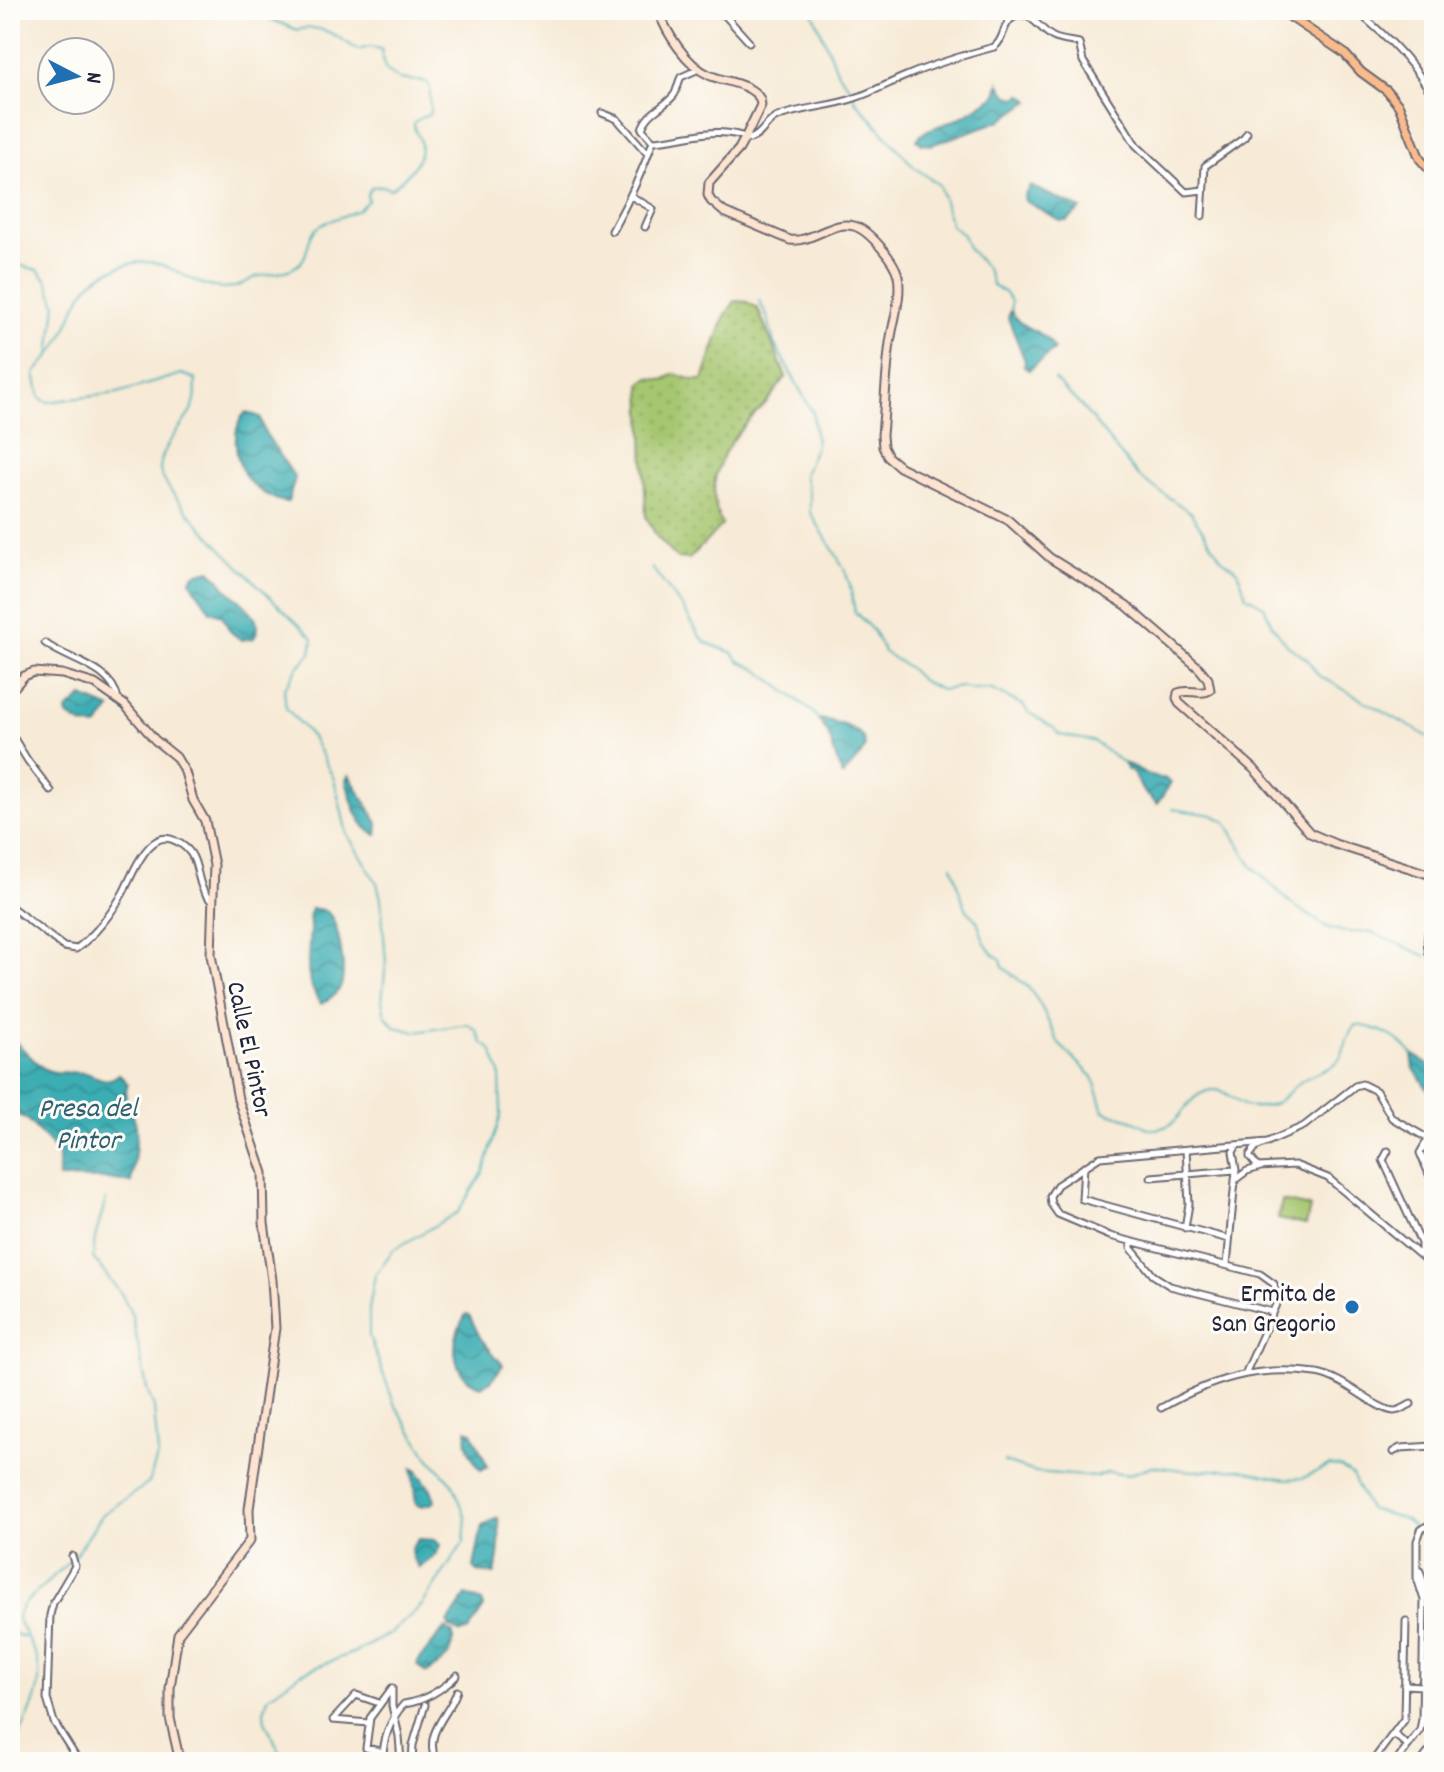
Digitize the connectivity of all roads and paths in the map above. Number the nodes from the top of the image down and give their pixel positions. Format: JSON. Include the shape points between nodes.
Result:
{"nodes":[{"id":1,"x":658,"y":10,"type":"edge"},
{"id":2,"x":701,"y":10,"type":"edge"},
{"id":3,"x":736,"y":10,"type":"edge"},
{"id":4,"x":1280,"y":10,"type":"edge"},
{"id":5,"x":1355,"y":10,"type":"edge"},
{"id":6,"x":722,"y":13,"type":"edge"},
{"id":7,"x":749,"y":42,"type":"dead end"},
{"id":8,"x":699,"y":69,"type":"junction"},
{"id":9,"x":1434,"y":99,"type":"edge"},
{"id":10,"x":602,"y":113,"type":"dead end"},
{"id":11,"x":1247,"y":133,"type":"dead end"},
{"id":12,"x":745,"y":138,"type":"junction"},
{"id":13,"x":653,"y":141,"type":"junction"},
{"id":14,"x":647,"y":153,"type":"junction"},
{"id":15,"x":1434,"y":175,"type":"edge"},
{"id":16,"x":1203,"y":190,"type":"junction"},
{"id":17,"x":631,"y":196,"type":"junction"},
{"id":18,"x":1202,"y":216,"type":"dead end"},
{"id":19,"x":645,"y":227,"type":"dead end"},
{"id":20,"x":612,"y":231,"type":"dead end"},
{"id":21,"x":45,"y":643,"type":"dead end"},
{"id":22,"x":10,"y":692,"type":"edge"},
{"id":23,"x":118,"y":699,"type":"junction"},
{"id":24,"x":10,"y":732,"type":"edge"},
{"id":25,"x":51,"y":791,"type":"dead end"},
{"id":26,"x":1434,"y":876,"type":"edge"},
{"id":27,"x":213,"y":902,"type":"junction"},
{"id":28,"x":10,"y":906,"type":"edge"},
{"id":29,"x":1434,"y":920,"type":"edge"},
{"id":30,"x":1434,"y":961,"type":"edge"},
{"id":31,"x":1431,"y":1140,"type":"edge"},
{"id":32,"x":1268,"y":1142,"type":"junction"},
{"id":33,"x":1239,"y":1146,"type":"junction"},
{"id":34,"x":1186,"y":1150,"type":"junction"},
{"id":35,"x":1388,"y":1151,"type":"dead end"},
{"id":36,"x":1250,"y":1156,"type":"junction"},
{"id":37,"x":1084,"y":1166,"type":"junction"},
{"id":38,"x":1265,"y":1166,"type":"junction"},
{"id":39,"x":1236,"y":1170,"type":"junction"},
{"id":40,"x":1246,"y":1171,"type":"junction"},
{"id":41,"x":1188,"y":1172,"type":"junction"},
{"id":42,"x":1151,"y":1177,"type":"dead end"},
{"id":43,"x":1233,"y":1185,"type":"junction"},
{"id":44,"x":1434,"y":1186,"type":"edge"},
{"id":45,"x":1185,"y":1228,"type":"junction"},
{"id":46,"x":1229,"y":1239,"type":"junction"},
{"id":47,"x":1131,"y":1242,"type":"junction"},
{"id":48,"x":1421,"y":1255,"type":"junction"},
{"id":49,"x":1227,"y":1265,"type":"junction"},
{"id":50,"x":1434,"y":1267,"type":"edge"},
{"id":51,"x":1273,"y":1312,"type":"junction"},
{"id":52,"x":1246,"y":1372,"type":"junction"},
{"id":53,"x":1411,"y":1404,"type":"dead end"},
{"id":54,"x":1161,"y":1408,"type":"dead end"},
{"id":55,"x":1434,"y":1446,"type":"edge"},
{"id":56,"x":1393,"y":1452,"type":"dead end"},
{"id":57,"x":1434,"y":1521,"type":"edge"},
{"id":58,"x":72,"y":1556,"type":"dead end"},
{"id":59,"x":1418,"y":1566,"type":"junction"},
{"id":60,"x":1434,"y":1615,"type":"edge"},
{"id":61,"x":1406,"y":1621,"type":"dead end"},
{"id":62,"x":457,"y":1675,"type":"dead end"},
{"id":63,"x":1404,"y":1685,"type":"junction"},
{"id":64,"x":1422,"y":1686,"type":"junction"},
{"id":65,"x":457,"y":1691,"type":"dead end"},
{"id":66,"x":379,"y":1703,"type":"junction"},
{"id":67,"x":425,"y":1705,"type":"dead end"},
{"id":68,"x":394,"y":1718,"type":"junction"},
{"id":69,"x":369,"y":1723,"type":"junction"},
{"id":70,"x":1394,"y":1734,"type":"junction"},
{"id":71,"x":1434,"y":1745,"type":"edge"},
{"id":72,"x":1408,"y":1746,"type":"junction"},
{"id":73,"x":383,"y":1752,"type":"junction"},
{"id":74,"x":469,"y":1761,"type":"edge"},
{"id":75,"x":79,"y":1762,"type":"edge"},
{"id":76,"x":180,"y":1762,"type":"edge"},
{"id":77,"x":383,"y":1762,"type":"edge"},
{"id":78,"x":401,"y":1762,"type":"edge"},
{"id":79,"x":412,"y":1762,"type":"edge"},
{"id":80,"x":436,"y":1762,"type":"edge"},
{"id":81,"x":454,"y":1762,"type":"edge"},
{"id":82,"x":1372,"y":1762,"type":"edge"},
{"id":83,"x":1396,"y":1762,"type":"edge"},
{"id":84,"x":1421,"y":1762,"type":"edge"}],
"edges":[{"from":1,"to":8,"type":"street"},
{"from":2,"to":6,"type":"street"},
{"from":3,"to":6,"type":"street"},
{"from":4,"to":15,"type":"main road","via":[[1344,53],[1387,91],[1399,106],[1420,159]]},
{"from":5,"to":9,"type":"street","via":[[1416,70]]},
{"from":6,"to":7,"type":"street"},
{"from":8,"to":12,"type":"street","via":[[757,94],[761,105]]},
{"from":8,"to":13,"type":"street","via":[[681,77],[674,95],[643,124]]},
{"from":10,"to":14,"type":"street","via":[[617,119]]},
{"from":11,"to":16,"type":"street","via":[[1207,162]]},
{"from":12,"to":13,"type":"street","via":[[714,131]]},
{"from":12,"to":16,"type":"street","via":[[760,135],[777,117],[854,99],[994,47],[1013,18],[1023,15],[1054,38],[1080,45],[1083,61],[1141,152],[1186,192]]},
{"from":12,"to":26,"type":"street","via":[[709,183],[708,195],[716,206],[798,241],[841,225],[856,226],[897,270],[882,435],[888,457],[923,480],[1008,520],[1050,558],[1126,605],[1199,668],[1210,690],[1178,693],[1179,703],[1254,769],[1310,833]]},
{"from":13,"to":14,"type":"street"},
{"from":14,"to":17,"type":"street"},
{"from":16,"to":18,"type":"street"},
{"from":17,"to":19,"type":"street","via":[[653,209]]},
{"from":17,"to":20,"type":"street"},
{"from":21,"to":23,"type":"street","via":[[110,681]]},
{"from":22,"to":23,"type":"street","name":"Calle El Pintor","via":[[34,672],[95,684]]},
{"from":23,"to":27,"type":"street","name":"Calle El Pintor","via":[[185,772],[205,821],[215,874]]},
{"from":24,"to":25,"type":"street"},
{"from":27,"to":28,"type":"street","via":[[200,886],[191,854],[165,838],[137,863],[113,908],[76,949],[64,947]]},
{"from":27,"to":76,"type":"street","name":"Calle El Pintor","via":[[211,955],[238,1099],[263,1173],[275,1328],[249,1509],[250,1540],[178,1634],[170,1718]]},
{"from":29,"to":30,"type":"street","via":[[1429,948]]},
{"from":31,"to":32,"type":"street","via":[[1392,1118],[1376,1091],[1362,1084],[1304,1126]]},
{"from":31,"to":44,"type":"street","via":[[1420,1153]]},
{"from":32,"to":33,"type":"street"},
{"from":32,"to":36,"type":"street"},
{"from":33,"to":34,"type":"street"},
{"from":33,"to":36,"type":"street","via":[[1245,1146]]},
{"from":33,"to":39,"type":"street","via":[[1233,1152]]},
{"from":34,"to":37,"type":"street","via":[[1100,1157]]},
{"from":34,"to":41,"type":"street"},
{"from":35,"to":48,"type":"street","via":[[1383,1160],[1421,1243]]},
{"from":36,"to":38,"type":"street","via":[[1254,1165]]},
{"from":36,"to":40,"type":"street"},
{"from":37,"to":45,"type":"street","via":[[1082,1199]]},
{"from":37,"to":47,"type":"street","via":[[1057,1185],[1051,1204],[1072,1221]]},
{"from":38,"to":40,"type":"street"},
{"from":38,"to":48,"type":"street","via":[[1295,1165],[1328,1178]]},
{"from":39,"to":40,"type":"street"},
{"from":39,"to":41,"type":"street"},
{"from":39,"to":43,"type":"street"},
{"from":40,"to":43,"type":"street"},
{"from":41,"to":42,"type":"street"},
{"from":41,"to":45,"type":"street"},
{"from":43,"to":46,"type":"street"},
{"from":45,"to":46,"type":"street"},
{"from":46,"to":49,"type":"street"},
{"from":47,"to":49,"type":"street"},
{"from":47,"to":51,"type":"street","via":[[1161,1282]]},
{"from":48,"to":50,"type":"street"},
{"from":49,"to":51,"type":"street","via":[[1268,1278],[1277,1292]]},
{"from":51,"to":52,"type":"street"},
{"from":52,"to":53,"type":"street","via":[[1318,1373],[1387,1409]]},
{"from":52,"to":54,"type":"street","via":[[1216,1380]]},
{"from":55,"to":56,"type":"street"},
{"from":57,"to":59,"type":"street","via":[[1421,1530],[1417,1541]]},
{"from":58,"to":75,"type":"street","via":[[75,1566],[50,1615],[47,1699],[54,1722]]},
{"from":59,"to":60,"type":"street"},
{"from":59,"to":64,"type":"street","via":[[1424,1600]]},
{"from":61,"to":63,"type":"street"},
{"from":62,"to":68,"type":"street","via":[[416,1703],[404,1704]]},
{"from":63,"to":64,"type":"street"},
{"from":63,"to":70,"type":"street","via":[[1404,1719]]},
{"from":64,"to":72,"type":"street","via":[[1420,1730]]},
{"from":65,"to":80,"type":"street","via":[[436,1731]]},
{"from":66,"to":68,"type":"street","via":[[392,1688]]},
{"from":66,"to":69,"type":"street"},
{"from":66,"to":69,"type":"street","via":[[356,1695],[333,1720]]},
{"from":67,"to":79,"type":"street"},
{"from":68,"to":73,"type":"street"},
{"from":68,"to":78,"type":"street"},
{"from":69,"to":73,"type":"street","via":[[366,1748]]},
{"from":70,"to":72,"type":"street"},
{"from":70,"to":82,"type":"street"},
{"from":71,"to":84,"type":"street"},
{"from":72,"to":83,"type":"street"},
{"from":73,"to":77,"type":"street"},
{"from":74,"to":81,"type":"street"}]}
